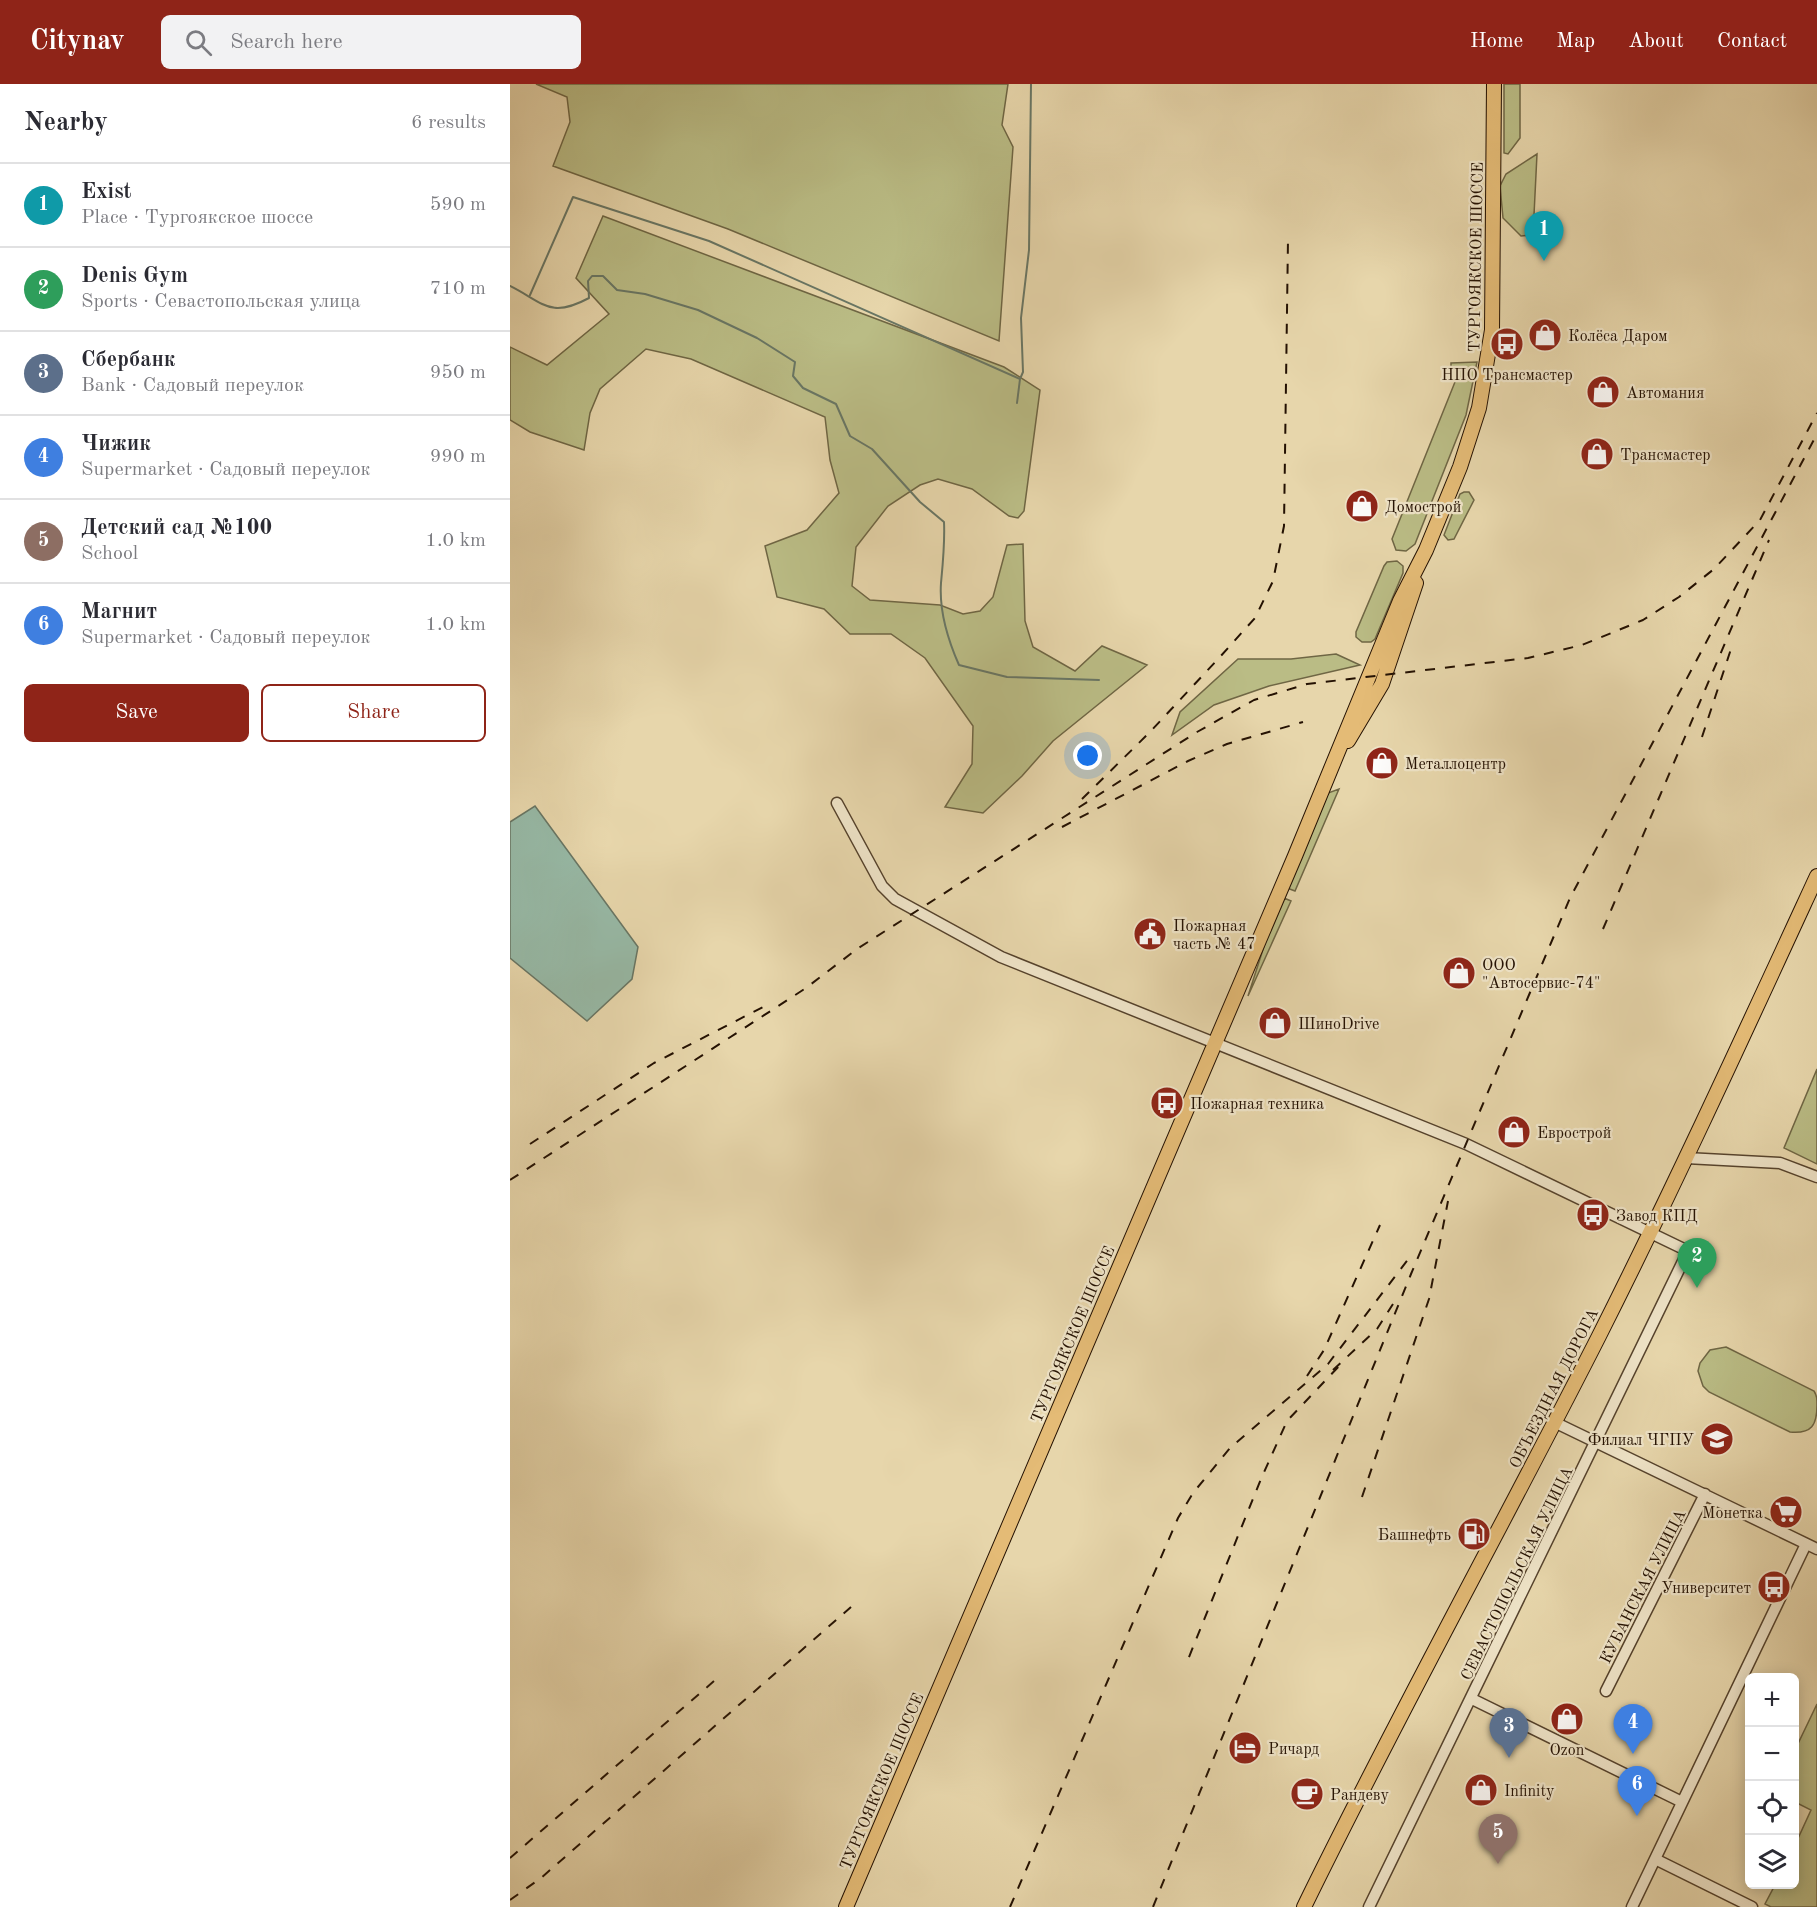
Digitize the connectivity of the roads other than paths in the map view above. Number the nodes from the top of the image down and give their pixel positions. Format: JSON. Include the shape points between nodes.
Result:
{"nodes":[{"id":1,"x":1494,"y":84,"type":"edge"},
{"id":2,"x":837,"y":803,"type":"dead end"},
{"id":3,"x":1817,"y":876,"type":"edge"},
{"id":4,"x":1215,"y":1042,"type":"junction"},
{"id":5,"x":1686,"y":1158,"type":"junction"},
{"id":6,"x":1817,"y":1178,"type":"edge"},
{"id":7,"x":1650,"y":1232,"type":"junction"},
{"id":8,"x":1554,"y":1422,"type":"junction"},
{"id":9,"x":1596,"y":1440,"type":"junction"},
{"id":10,"x":1705,"y":1494,"type":"junction"},
{"id":11,"x":1806,"y":1544,"type":"junction"},
{"id":12,"x":1817,"y":1549,"type":"edge"},
{"id":13,"x":1606,"y":1690,"type":"dead end"},
{"id":14,"x":1472,"y":1699,"type":"junction"},
{"id":15,"x":1682,"y":1802,"type":"junction"},
{"id":16,"x":1655,"y":1859,"type":"junction"},
{"id":17,"x":846,"y":1907,"type":"edge"},
{"id":18,"x":1305,"y":1907,"type":"edge"},
{"id":19,"x":1369,"y":1907,"type":"edge"},
{"id":20,"x":1632,"y":1907,"type":"edge"},
{"id":21,"x":1752,"y":1907,"type":"edge"}],
"edges":[{"from":1,"to":4,"type":"main road","name":"ТУРГОЯКСКОЕ ШОССЕ","via":[[1492,319],[1479,408],[1420,564],[1413,598],[1382,684],[1329,775]]},
{"from":2,"to":4,"type":"street","via":[[882,886],[895,899],[1001,957]]},
{"from":3,"to":5,"type":"main road","name":"ОБЪЕЗДНАЯ ДОРОГА"},
{"from":4,"to":7,"type":"street","via":[[1466,1144]]},
{"from":4,"to":17,"type":"main road","name":"ТУРГОЯКСКОЕ ШОССЕ"},
{"from":5,"to":6,"type":"street","via":[[1780,1163]]},
{"from":5,"to":7,"type":"main road","name":"ОБЪЕЗДНАЯ ДОРОГА"},
{"from":7,"to":8,"type":"main road","name":"ОБЪЕЗДНАЯ ДОРОГА"},
{"from":7,"to":9,"type":"street","name":"СЕВАСТОПОЛЬСКАЯ УЛИЦА","via":[[1688,1251]]},
{"from":8,"to":9,"type":"street"},
{"from":8,"to":18,"type":"main road","name":"ОБЪЕЗДНАЯ ДОРОГА","via":[[1367,1778]]},
{"from":9,"to":10,"type":"street"},
{"from":9,"to":14,"type":"street","name":"СЕВАСТОПОЛЬСКАЯ УЛИЦА"},
{"from":10,"to":11,"type":"street"},
{"from":10,"to":13,"type":"street","name":"КУБАНСКАЯ УЛИЦА"},
{"from":11,"to":12,"type":"street"},
{"from":11,"to":15,"type":"street"},
{"from":14,"to":15,"type":"street"},
{"from":14,"to":19,"type":"street","name":"СЕВАСТОПОЛЬСКАЯ УЛИЦА"},
{"from":15,"to":16,"type":"street"},
{"from":16,"to":20,"type":"street"},
{"from":16,"to":21,"type":"street"}]}
